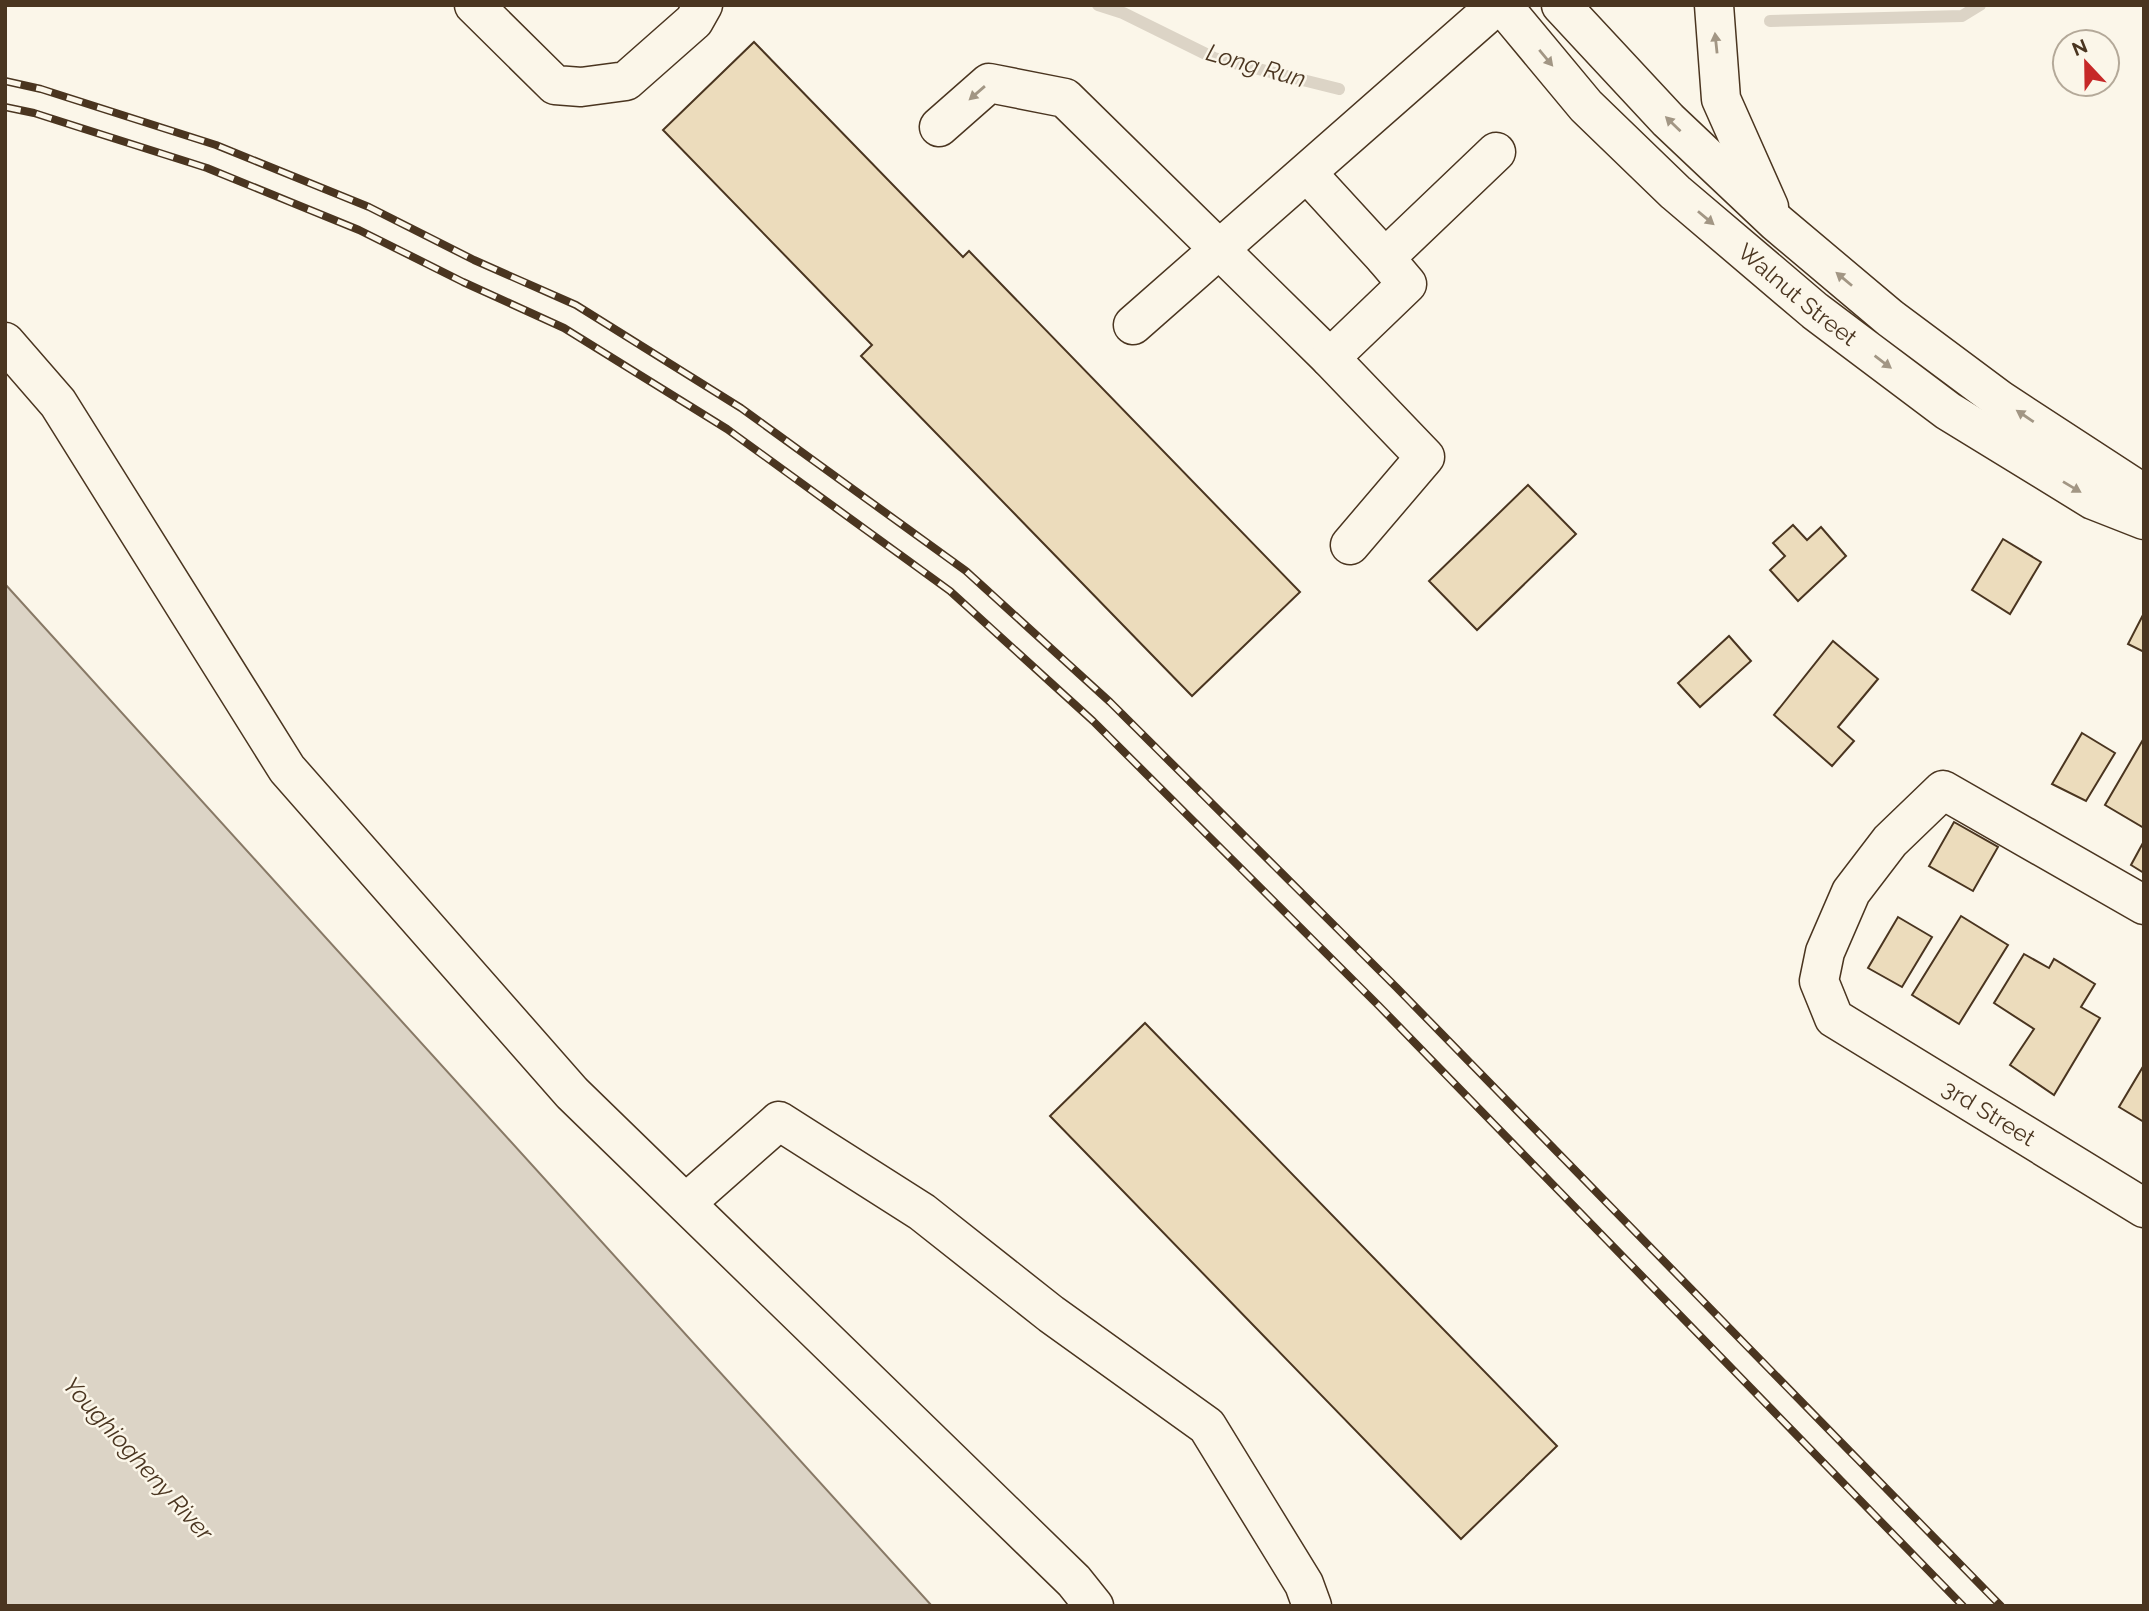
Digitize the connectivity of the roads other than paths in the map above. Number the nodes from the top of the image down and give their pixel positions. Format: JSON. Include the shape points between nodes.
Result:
{"nodes":[{"id":1,"x":474,"y":5,"type":"edge"},
{"id":2,"x":703,"y":5,"type":"edge"},
{"id":3,"x":1500,"y":5,"type":"edge"},
{"id":4,"x":1561,"y":5,"type":"edge"},
{"id":5,"x":1714,"y":5,"type":"edge"},
{"id":6,"x":939,"y":127,"type":"dead end"},
{"id":7,"x":1496,"y":152,"type":"dead end"},
{"id":8,"x":1307,"y":173,"type":"junction"},
{"id":9,"x":1776,"y":222,"type":"junction"},
{"id":10,"x":1219,"y":250,"type":"junction"},
{"id":11,"x":1385,"y":258,"type":"junction"},
{"id":12,"x":1133,"y":324,"type":"dead end"},
{"id":13,"x":5,"y":342,"type":"edge"},
{"id":14,"x":1331,"y":358,"type":"junction"},
{"id":15,"x":2144,"y":494,"type":"edge"},
{"id":16,"x":2144,"y":520,"type":"edge"},
{"id":17,"x":1350,"y":545,"type":"dead end"},
{"id":18,"x":2144,"y":905,"type":"edge"},
{"id":19,"x":686,"y":1203,"type":"junction"},
{"id":20,"x":2144,"y":1208,"type":"edge"},
{"id":21,"x":1094,"y":1606,"type":"edge"},
{"id":22,"x":1312,"y":1606,"type":"edge"}],
"edges":[{"from":1,"to":2,"type":"street","via":[[555,85],[581,87],[626,80],[694,22]]},
{"from":3,"to":8,"type":"street"},
{"from":3,"to":16,"type":"street","name":"Walnut Street","one_way":true,"via":[[1586,106],[1675,192],[1815,311],[1948,411],[2093,500]]},
{"from":9,"to":4,"type":"street","name":"Walnut Street","one_way":true,"via":[[1668,120]]},
{"from":9,"to":5,"type":"street","one_way":true,"via":[[1721,99]]},
{"from":10,"to":6,"type":"street","one_way":true,"via":[[1065,98],[989,83]]},
{"from":7,"to":11,"type":"street"},
{"from":8,"to":10,"type":"street"},
{"from":8,"to":11,"type":"street"},
{"from":15,"to":9,"type":"street","name":"Walnut Street","one_way":true,"via":[[2000,400],[1900,326]]},
{"from":10,"to":12,"type":"street"},
{"from":10,"to":14,"type":"street"},
{"from":11,"to":14,"type":"street","via":[[1407,284]]},
{"from":13,"to":19,"type":"street","via":[[58,403],[287,769],[572,1093]]},
{"from":14,"to":17,"type":"street","via":[[1425,457]]},
{"from":18,"to":20,"type":"street","name":"3rd Street","via":[[1943,790],[1890,841],[1851,892],[1825,952],[1819,981],[1834,1018]]},
{"from":19,"to":21,"type":"street","via":[[1074,1581]]},
{"from":19,"to":22,"type":"street","via":[[779,1122],[922,1212],[1051,1314],[1207,1426],[1304,1584]]}]}
